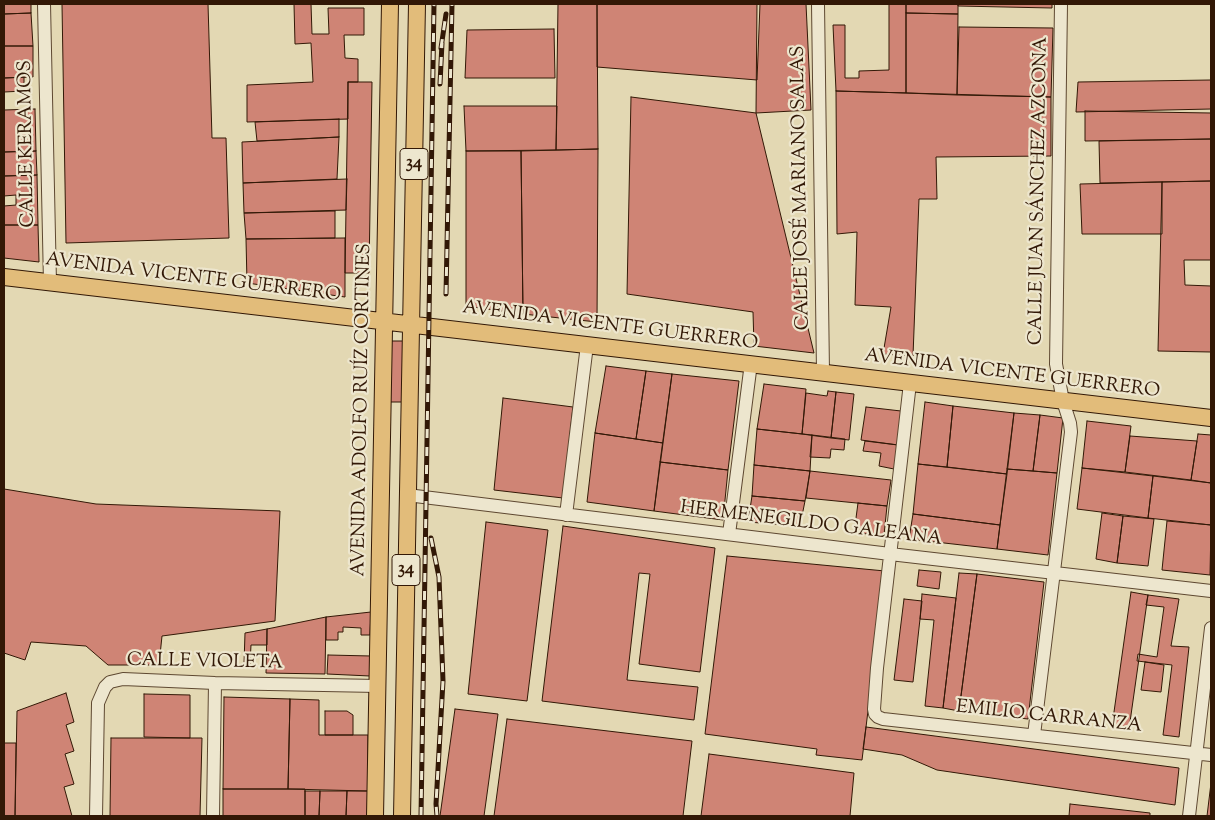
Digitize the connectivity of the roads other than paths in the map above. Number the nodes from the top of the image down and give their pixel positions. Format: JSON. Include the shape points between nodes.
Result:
{"nodes":[{"id":1,"x":44,"y":4,"type":"edge"},
{"id":2,"x":390,"y":4,"type":"edge"},
{"id":3,"x":417,"y":4,"type":"edge"},
{"id":4,"x":818,"y":4,"type":"edge"},
{"id":5,"x":1061,"y":4,"type":"edge"},
{"id":6,"x":4,"y":277,"type":"edge"},
{"id":7,"x":50,"y":283,"type":"junction"},
{"id":8,"x":385,"y":322,"type":"junction"},
{"id":9,"x":411,"y":324,"type":"junction"},
{"id":10,"x":586,"y":345,"type":"junction"},
{"id":11,"x":751,"y":363,"type":"junction"},
{"id":12,"x":824,"y":372,"type":"junction"},
{"id":13,"x":910,"y":382,"type":"junction"},
{"id":14,"x":1063,"y":401,"type":"junction"},
{"id":15,"x":1211,"y":418,"type":"edge"},
{"id":16,"x":407,"y":494,"type":"junction"},
{"id":17,"x":566,"y":515,"type":"junction"},
{"id":18,"x":729,"y":534,"type":"junction"},
{"id":19,"x":890,"y":554,"type":"junction"},
{"id":20,"x":1053,"y":573,"type":"junction"},
{"id":21,"x":1211,"y":592,"type":"edge"},
{"id":22,"x":1211,"y":628,"type":"edge"},
{"id":23,"x":216,"y":683,"type":"junction"},
{"id":24,"x":378,"y":686,"type":"junction"},
{"id":25,"x":1034,"y":735,"type":"junction"},
{"id":26,"x":1196,"y":753,"type":"junction"},
{"id":27,"x":1211,"y":755,"type":"edge"},
{"id":28,"x":96,"y":816,"type":"edge"},
{"id":29,"x":212,"y":816,"type":"edge"},
{"id":30,"x":375,"y":816,"type":"edge"},
{"id":31,"x":402,"y":816,"type":"edge"},
{"id":32,"x":1189,"y":816,"type":"edge"}],
"edges":[{"from":1,"to":7,"type":"street","name":"CALLE KERAMOS"},
{"from":2,"to":8,"type":"main road","name":"AVENIDA ADOLFO RUÍZ CORTINES","number":"34"},
{"from":3,"to":9,"type":"main road","number":"34"},
{"from":4,"to":12,"type":"street","name":"CALLE JOSÉ MARIANO SALAS"},
{"from":5,"to":14,"type":"street","name":"CALLE JUAN SÁNCHEZ AZCONA","via":[[1056,364]]},
{"from":6,"to":7,"type":"main road","name":"AVENIDA VICENTE GUERRERO"},
{"from":7,"to":8,"type":"main road","name":"AVENIDA VICENTE GUERRERO"},
{"from":8,"to":9,"type":"main road","name":"AVENIDA VICENTE GUERRERO"},
{"from":8,"to":24,"type":"main road","name":"AVENIDA ADOLFO RUÍZ CORTINES","number":"34"},
{"from":9,"to":10,"type":"main road","name":"AVENIDA VICENTE GUERRERO"},
{"from":9,"to":16,"type":"main road","number":"34"},
{"from":10,"to":11,"type":"main road","name":"AVENIDA VICENTE GUERRERO"},
{"from":10,"to":17,"type":"street"},
{"from":11,"to":12,"type":"main road","name":"AVENIDA VICENTE GUERRERO"},
{"from":11,"to":18,"type":"street"},
{"from":12,"to":13,"type":"main road","name":"AVENIDA VICENTE GUERRERO"},
{"from":13,"to":14,"type":"main road","name":"AVENIDA VICENTE GUERRERO"},
{"from":13,"to":19,"type":"street"},
{"from":14,"to":15,"type":"main road","name":"AVENIDA VICENTE GUERRERO"},
{"from":14,"to":20,"type":"street","name":"CALLE JUAN SÁNCHEZ AZCONA","via":[[1071,432]]},
{"from":16,"to":17,"type":"street","name":"HERMENEGILDO GALEANA"},
{"from":16,"to":31,"type":"main road","number":"34"},
{"from":17,"to":18,"type":"street","name":"HERMENEGILDO GALEANA"},
{"from":18,"to":19,"type":"street","name":"HERMENEGILDO GALEANA"},
{"from":19,"to":20,"type":"street","name":"HERMENEGILDO GALEANA"},
{"from":19,"to":25,"type":"street","name":"EMILIO CARRANZA","via":[[874,709],[878,717]]},
{"from":20,"to":21,"type":"street","name":"HERMENEGILDO GALEANA"},
{"from":20,"to":25,"type":"street","name":"CALLE JUAN SÁNCHEZ AZCONA"},
{"from":22,"to":26,"type":"street"},
{"from":23,"to":24,"type":"street","name":"CALLE VIOLETA"},
{"from":23,"to":28,"type":"street","name":"CALLE VIOLETA","via":[[123,679],[104,687],[98,703]]},
{"from":23,"to":29,"type":"street"},
{"from":24,"to":30,"type":"main road","name":"AVENIDA ADOLFO RUÍZ CORTINES","number":"34"},
{"from":25,"to":26,"type":"street","name":"EMILIO CARRANZA"},
{"from":26,"to":27,"type":"street","name":"EMILIO CARRANZA"},
{"from":26,"to":32,"type":"street"}]}
